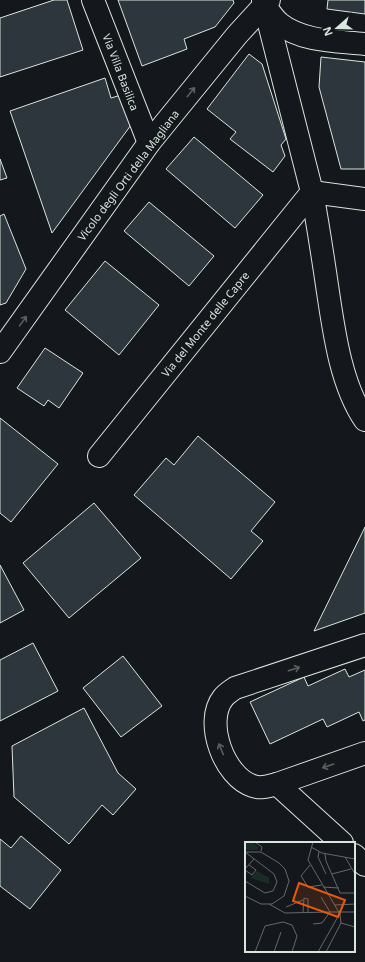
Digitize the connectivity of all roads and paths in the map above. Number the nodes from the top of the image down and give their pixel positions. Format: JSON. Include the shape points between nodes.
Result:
{"nodes":[{"id":1,"x":93,"y":0,"type":"edge"},
{"id":2,"x":265,"y":1,"type":"edge"},
{"id":3,"x":365,"y":44,"type":"edge"},
{"id":4,"x":149,"y":144,"type":"junction"},
{"id":5,"x":312,"y":192,"type":"junction"},
{"id":6,"x":365,"y":199,"type":"edge"},
{"id":7,"x":0,"y":352,"type":"edge"},
{"id":8,"x":365,"y":420,"type":"edge"},
{"id":9,"x":98,"y":456,"type":"dead end"},
{"id":10,"x":365,"y":645,"type":"edge"},
{"id":11,"x":365,"y":753,"type":"edge"},
{"id":12,"x":277,"y":784,"type":"junction"},
{"id":13,"x":341,"y":842,"type":"edge"},
{"id":14,"x":355,"y":856,"type":"edge"},
{"id":15,"x":365,"y":865,"type":"edge"}],
"edges":[{"from":1,"to":4,"type":"street","name":"Via Villa Basilica"},
{"from":2,"to":3,"type":"street","via":[[272,16],[279,23],[302,36]]},
{"from":4,"to":2,"type":"street","name":"Vicolo degli Orti della Magliana","one_way":true},
{"from":2,"to":5,"type":"street"},
{"from":7,"to":4,"type":"street","name":"Vicolo degli Orti della Magliana","one_way":true},
{"from":5,"to":6,"type":"street"},
{"from":5,"to":8,"type":"street","via":[[339,355],[350,389]]},
{"from":5,"to":9,"type":"street","name":"Via del Monte delle Capre"},
{"from":12,"to":10,"type":"street","one_way":true,"via":[[253,786],[234,774],[218,743],[216,724],[218,708],[223,698],[236,688]]},
{"from":11,"to":12,"type":"street","one_way":true},
{"from":12,"to":13,"type":"street"},
{"from":14,"to":15,"type":"street"}]}
